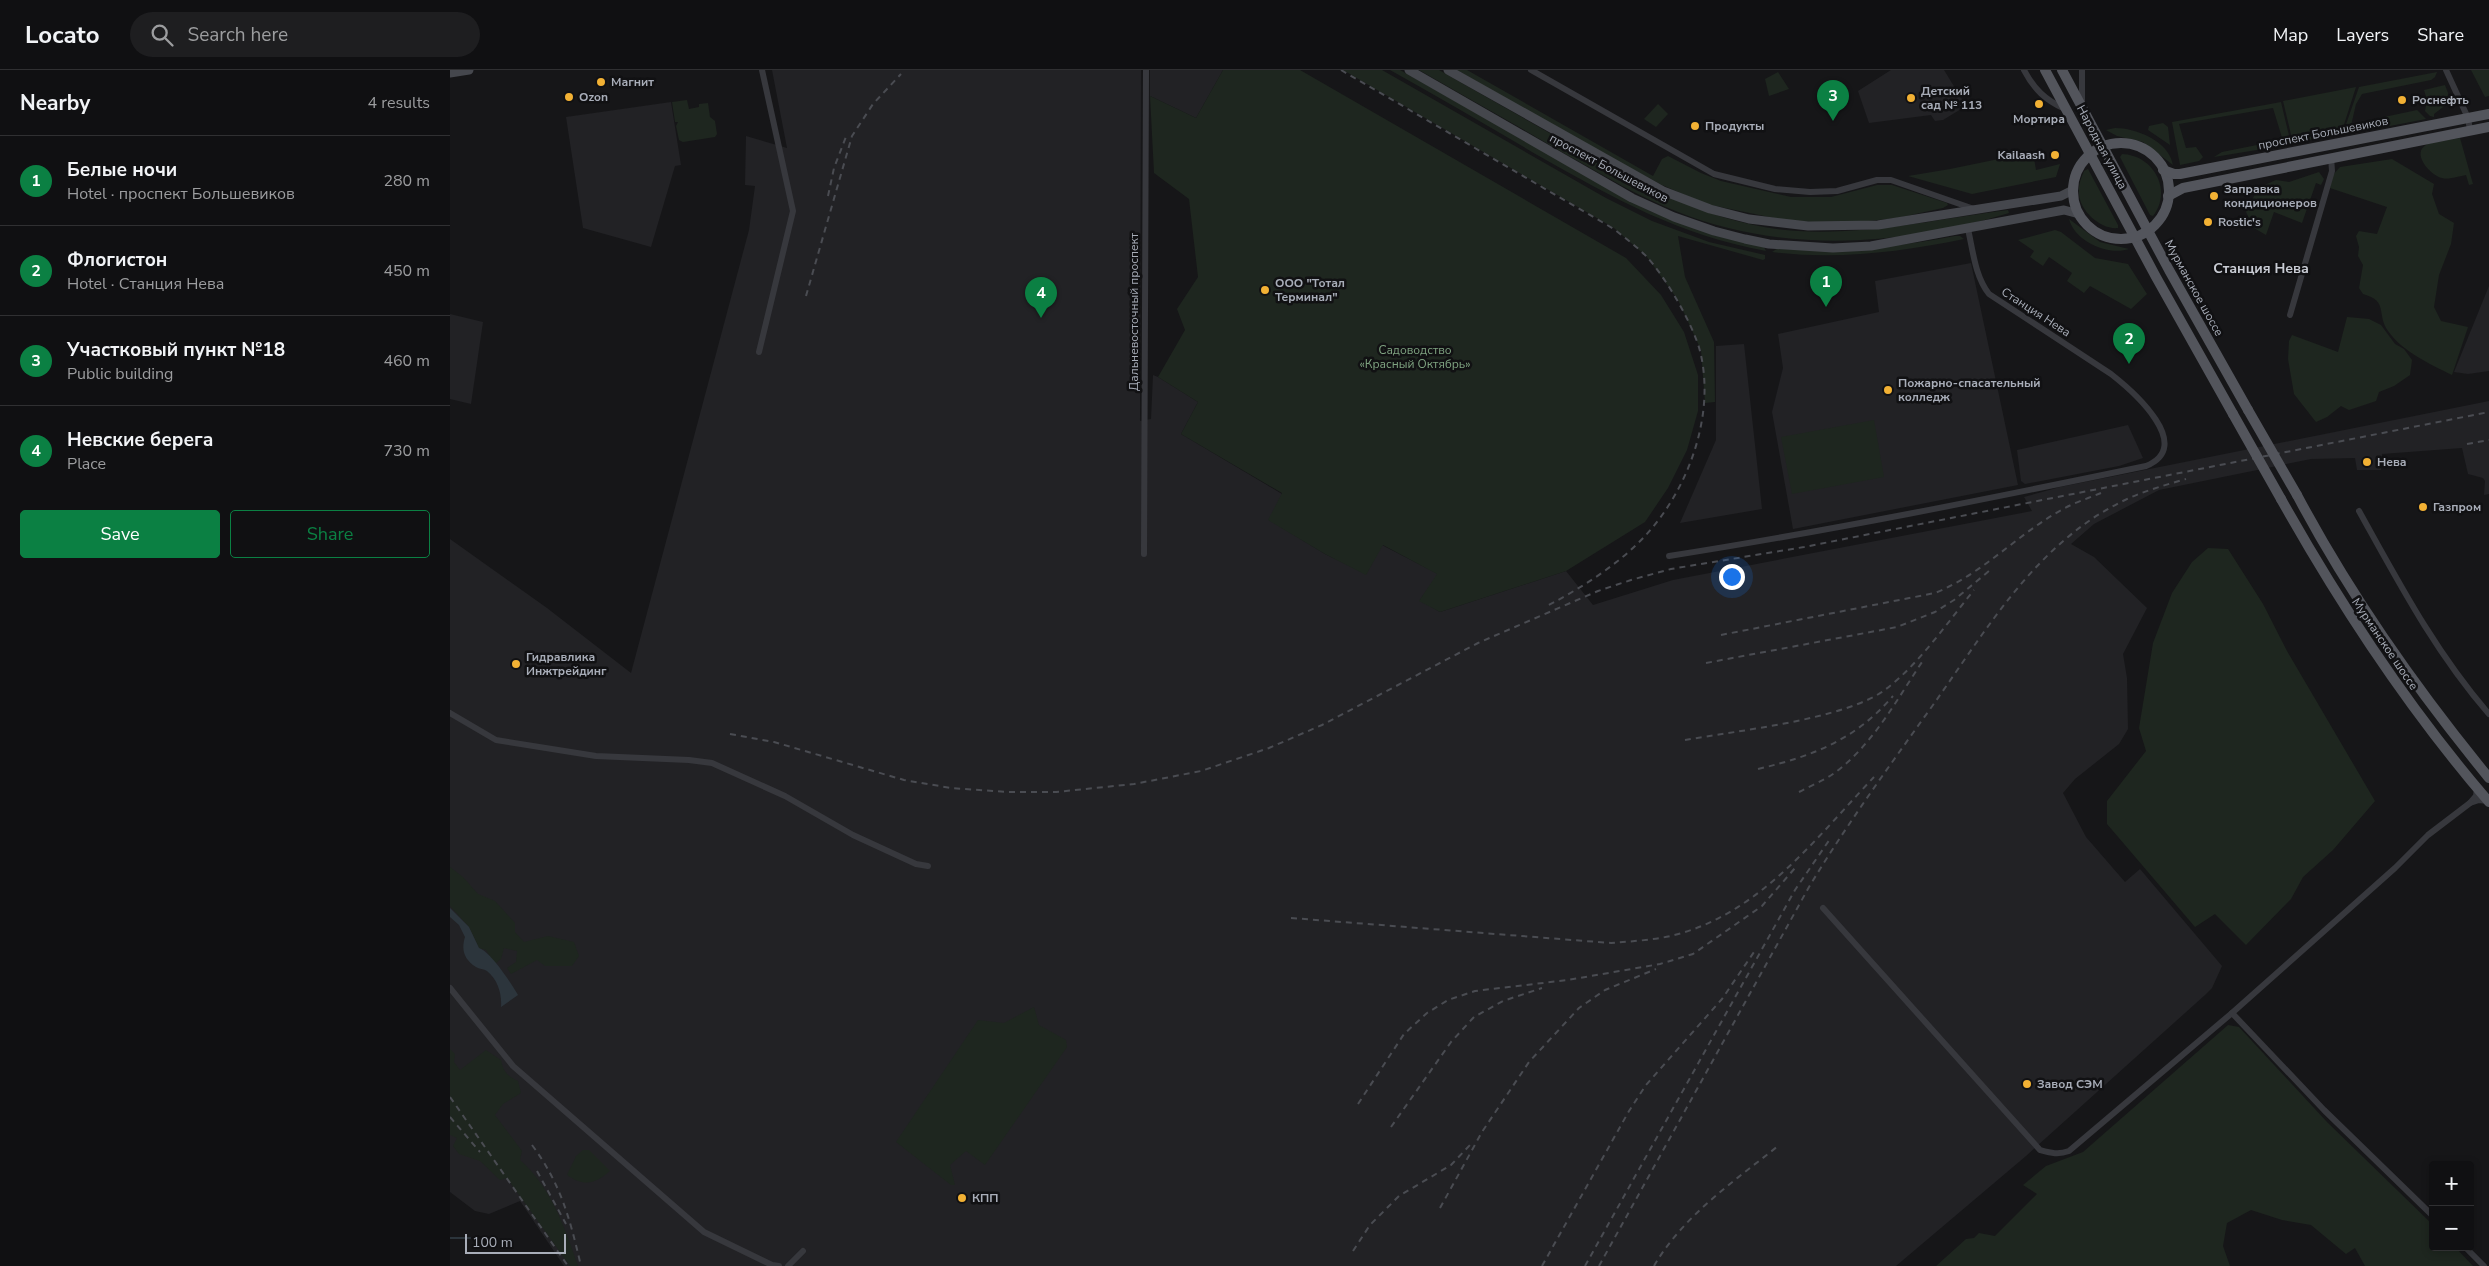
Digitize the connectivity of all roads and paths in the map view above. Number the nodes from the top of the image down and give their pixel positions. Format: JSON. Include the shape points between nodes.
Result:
{"nodes":[{"id":1,"x":469,"y":70,"type":"edge"},
{"id":2,"x":762,"y":70,"type":"edge"},
{"id":3,"x":1146,"y":70,"type":"edge"},
{"id":4,"x":1409,"y":70,"type":"edge"},
{"id":5,"x":1448,"y":70,"type":"edge"},
{"id":6,"x":1531,"y":70,"type":"edge"},
{"id":7,"x":2024,"y":70,"type":"edge"},
{"id":8,"x":2046,"y":70,"type":"edge"},
{"id":9,"x":2062,"y":70,"type":"edge"},
{"id":10,"x":2082,"y":70,"type":"edge"},
{"id":11,"x":2446,"y":70,"type":"edge"},
{"id":12,"x":450,"y":73,"type":"edge"},
{"id":13,"x":2082,"y":105,"type":"junction"},
{"id":14,"x":2068,"y":110,"type":"junction"},
{"id":15,"x":2489,"y":114,"type":"edge"},
{"id":16,"x":2468,"y":118,"type":"junction"},
{"id":17,"x":2489,"y":127,"type":"edge"},
{"id":18,"x":2470,"y":130,"type":"junction"},
{"id":19,"x":2104,"y":146,"type":"junction"},
{"id":20,"x":2091,"y":154,"type":"junction"},
{"id":21,"x":2332,"y":157,"type":"junction"},
{"id":22,"x":2163,"y":170,"type":"junction"},
{"id":23,"x":2073,"y":190,"type":"junction"},
{"id":24,"x":2168,"y":196,"type":"junction"},
{"id":25,"x":1978,"y":210,"type":"junction"},
{"id":26,"x":2079,"y":214,"type":"junction"},
{"id":27,"x":1968,"y":229,"type":"junction"},
{"id":28,"x":2148,"y":230,"type":"junction"},
{"id":29,"x":2135,"y":237,"type":"junction"},
{"id":30,"x":2290,"y":315,"type":"dead end"},
{"id":31,"x":760,"y":352,"type":"dead end"},
{"id":32,"x":2359,"y":511,"type":"dead end"},
{"id":33,"x":1144,"y":554,"type":"dead end"},
{"id":34,"x":1669,"y":556,"type":"dead end"},
{"id":35,"x":450,"y":713,"type":"edge"},
{"id":36,"x":2489,"y":714,"type":"edge"},
{"id":37,"x":2489,"y":778,"type":"edge"},
{"id":38,"x":2484,"y":796,"type":"edge"},
{"id":39,"x":2470,"y":803,"type":"junction"},
{"id":40,"x":928,"y":866,"type":"dead end"},
{"id":41,"x":1823,"y":908,"type":"dead end"},
{"id":42,"x":450,"y":988,"type":"edge"},
{"id":43,"x":2232,"y":1013,"type":"junction"},
{"id":44,"x":2429,"y":1212,"type":"edge"},
{"id":45,"x":803,"y":1251,"type":"dead end"},
{"id":46,"x":2469,"y":1251,"type":"edge"},
{"id":47,"x":779,"y":1266,"type":"edge"},
{"id":48,"x":788,"y":1266,"type":"edge"},
{"id":49,"x":2484,"y":1266,"type":"edge"}],
"edges":[{"from":1,"to":12,"type":"main road"},
{"from":2,"to":31,"type":"street","via":[[793,212]]},
{"from":3,"to":33,"type":"street","name":"Дальневосточный проспект"},
{"from":4,"to":27,"type":"main road","name":"проспект Большевиков","via":[[1632,198],[1714,231],[1769,244],[1833,248],[1872,246]]},
{"from":5,"to":25,"type":"main road","name":"проспект Большевиков","via":[[1663,191],[1710,209],[1774,223],[1846,227]]},
{"from":6,"to":25,"type":"street","via":[[1714,174],[1775,189],[1810,192],[1837,191],[1877,180],[1891,180]]},
{"from":7,"to":14,"type":"street","via":[[2040,94]]},
{"from":8,"to":14,"type":"main road","name":"Народная улица"},
{"from":9,"to":13,"type":"main road","name":"Народная улица"},
{"from":10,"to":13,"type":"street"},
{"from":11,"to":16,"type":"street"},
{"from":13,"to":19,"type":"main road","name":"Народная улица"},
{"from":14,"to":20,"type":"main road","name":"Народная улица"},
{"from":15,"to":16,"type":"main road","name":"проспект Большевиков"},
{"from":16,"to":18,"type":"street"},
{"from":16,"to":22,"type":"main road","name":"проспект Большевиков","via":[[2180,174]]},
{"from":17,"to":18,"type":"main road","name":"проспект Большевиков"},
{"from":18,"to":21,"type":"main road","name":"проспект Большевиков"},
{"from":19,"to":20,"type":"main road"},
{"from":19,"to":22,"type":"main road","via":[[2134,146],[2154,157]]},
{"from":19,"to":28,"type":"main road","name":"Народная улица"},
{"from":20,"to":23,"type":"main road","via":[[2077,171]]},
{"from":20,"to":29,"type":"main road","name":"Народная улица"},
{"from":21,"to":24,"type":"main road","name":"проспект Большевиков","via":[[2182,188]]},
{"from":21,"to":30,"type":"street","via":[[2332,171]]},
{"from":22,"to":24,"type":"main road"},
{"from":23,"to":25,"type":"main road","name":"проспект Большевиков","via":[[2061,196]]},
{"from":23,"to":26,"type":"main road"},
{"from":24,"to":28,"type":"main road","via":[[2163,213]]},
{"from":26,"to":27,"type":"main road","name":"проспект Большевиков","via":[[2064,210]]},
{"from":26,"to":29,"type":"main road","via":[[2102,235]]},
{"from":27,"to":34,"type":"street","name":"Станция Нева","via":[[1982,286],[1989,294],[2128,388],[2154,419],[2165,439],[2164,454],[2146,466],[1755,544]]},
{"from":28,"to":29,"type":"main road"},
{"from":28,"to":37,"type":"main road","name":"Мурманское шоссе","bridge":true,"via":[[2337,564],[2439,715]]},
{"from":29,"to":38,"type":"main road","name":"Мурманское шоссе","bridge":true,"via":[[2320,567],[2382,664]]},
{"from":32,"to":36,"type":"street","via":[[2413,609],[2455,672]]},
{"from":35,"to":40,"type":"street","via":[[496,740],[596,756],[712,763],[785,796],[853,835],[916,864]]},
{"from":38,"to":39,"type":"street"},
{"from":38,"to":39,"type":"street","via":[[2476,796]]},
{"from":39,"to":43,"type":"street","via":[[2428,835]]},
{"from":41,"to":43,"type":"street","via":[[2040,1150],[2053,1154],[2069,1151]]},
{"from":42,"to":47,"type":"street","via":[[513,1066],[704,1232]]},
{"from":43,"to":44,"type":"street","via":[[2324,1110]]},
{"from":45,"to":48,"type":"street"},
{"from":46,"to":49,"type":"street"}]}
